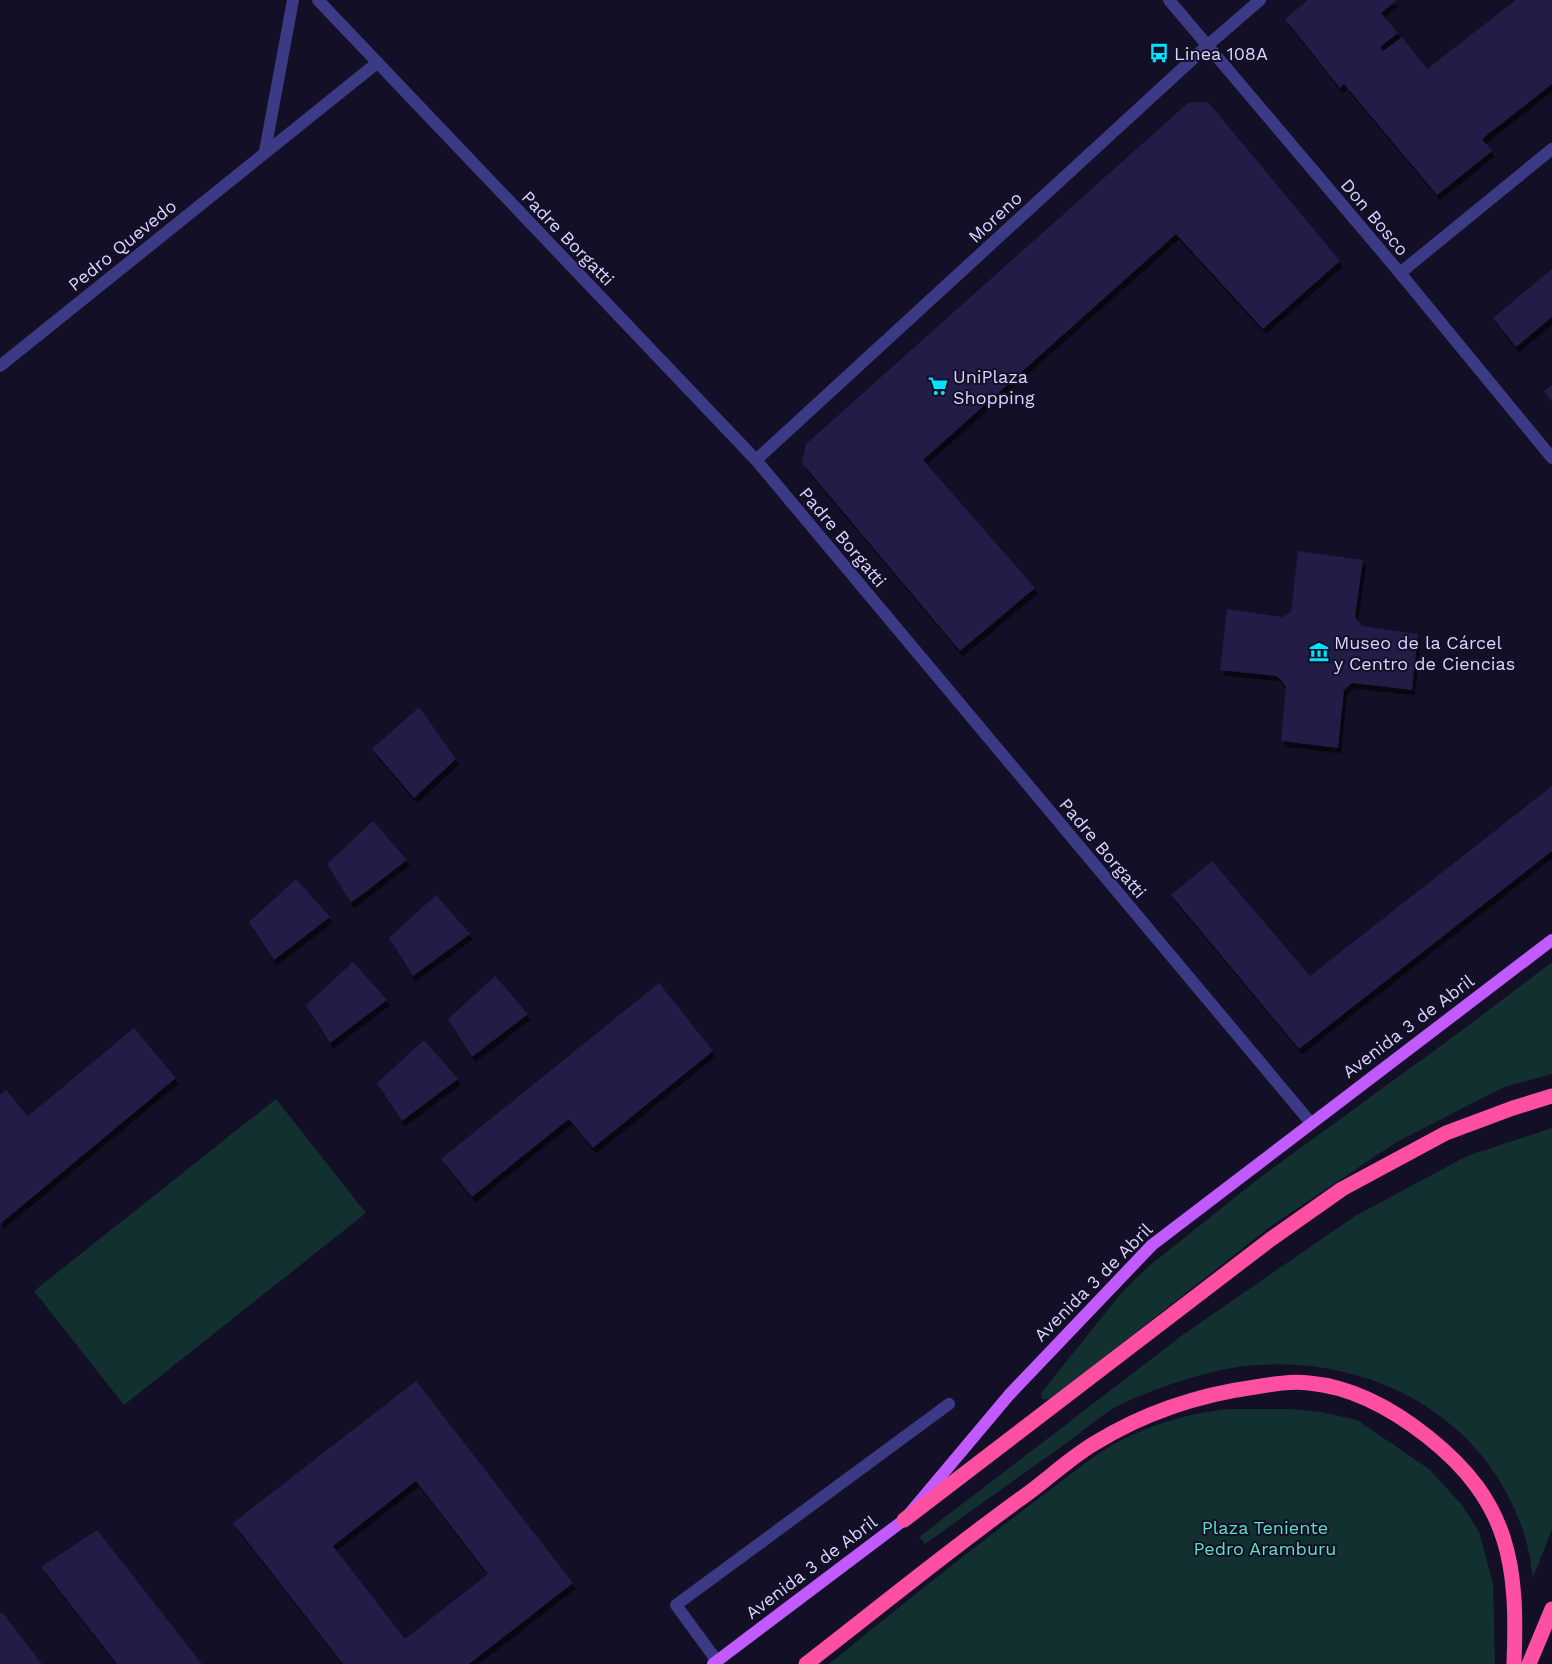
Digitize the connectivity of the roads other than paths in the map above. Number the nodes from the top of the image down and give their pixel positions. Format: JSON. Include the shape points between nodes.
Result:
{"nodes":[{"id":1,"x":293,"y":0,"type":"edge"},
{"id":2,"x":318,"y":0,"type":"edge"},
{"id":3,"x":1169,"y":0,"type":"edge"},
{"id":4,"x":1260,"y":0,"type":"edge"},
{"id":5,"x":1208,"y":45,"type":"junction"},
{"id":6,"x":377,"y":63,"type":"junction"},
{"id":7,"x":1552,"y":149,"type":"edge"},
{"id":8,"x":265,"y":151,"type":"junction"},
{"id":9,"x":1400,"y":273,"type":"junction"},
{"id":10,"x":0,"y":366,"type":"edge"},
{"id":11,"x":1552,"y":458,"type":"edge"},
{"id":12,"x":756,"y":460,"type":"junction"},
{"id":13,"x":1552,"y":940,"type":"edge"},
{"id":14,"x":1552,"y":1096,"type":"edge"},
{"id":15,"x":1311,"y":1123,"type":"junction"},
{"id":16,"x":949,"y":1404,"type":"dead end"},
{"id":17,"x":904,"y":1520,"type":"junction"},
{"id":18,"x":1552,"y":1609,"type":"edge"},
{"id":19,"x":715,"y":1662,"type":"edge"},
{"id":20,"x":806,"y":1664,"type":"edge"},
{"id":21,"x":1514,"y":1664,"type":"edge"},
{"id":22,"x":1529,"y":1664,"type":"edge"}],
"edges":[{"from":1,"to":8,"type":"street"},
{"from":2,"to":6,"type":"street","name":"Padre Borgatti"},
{"from":3,"to":5,"type":"street","name":"Don Bosco"},
{"from":4,"to":5,"type":"street","name":"Moreno"},
{"from":5,"to":9,"type":"street","name":"Don Bosco"},
{"from":5,"to":12,"type":"street","name":"Moreno"},
{"from":6,"to":8,"type":"street","name":"Pedro Quevedo"},
{"from":6,"to":12,"type":"street","name":"Padre Borgatti"},
{"from":7,"to":9,"type":"street"},
{"from":8,"to":10,"type":"street","name":"Pedro Quevedo"},
{"from":9,"to":11,"type":"street","name":"Don Bosco"},
{"from":12,"to":15,"type":"street","name":"Padre Borgatti"},
{"from":13,"to":15,"type":"main road","name":"Avenida 3 de Abril"},
{"from":14,"to":17,"type":"highway","via":[[1446,1133],[1342,1189],[1270,1239]]},
{"from":15,"to":17,"type":"main road","name":"Avenida 3 de Abril","via":[[1152,1245],[1009,1395]]},
{"from":16,"to":19,"type":"street","via":[[676,1605]]},
{"from":17,"to":19,"type":"main road","name":"Avenida 3 de Abril"},
{"from":18,"to":22,"type":"highway"},
{"from":20,"to":21,"type":"highway","via":[[1091,1445],[1161,1409],[1229,1390],[1278,1383],[1309,1383],[1340,1389],[1380,1404],[1440,1447],[1482,1490],[1507,1549],[1514,1584]]}]}
